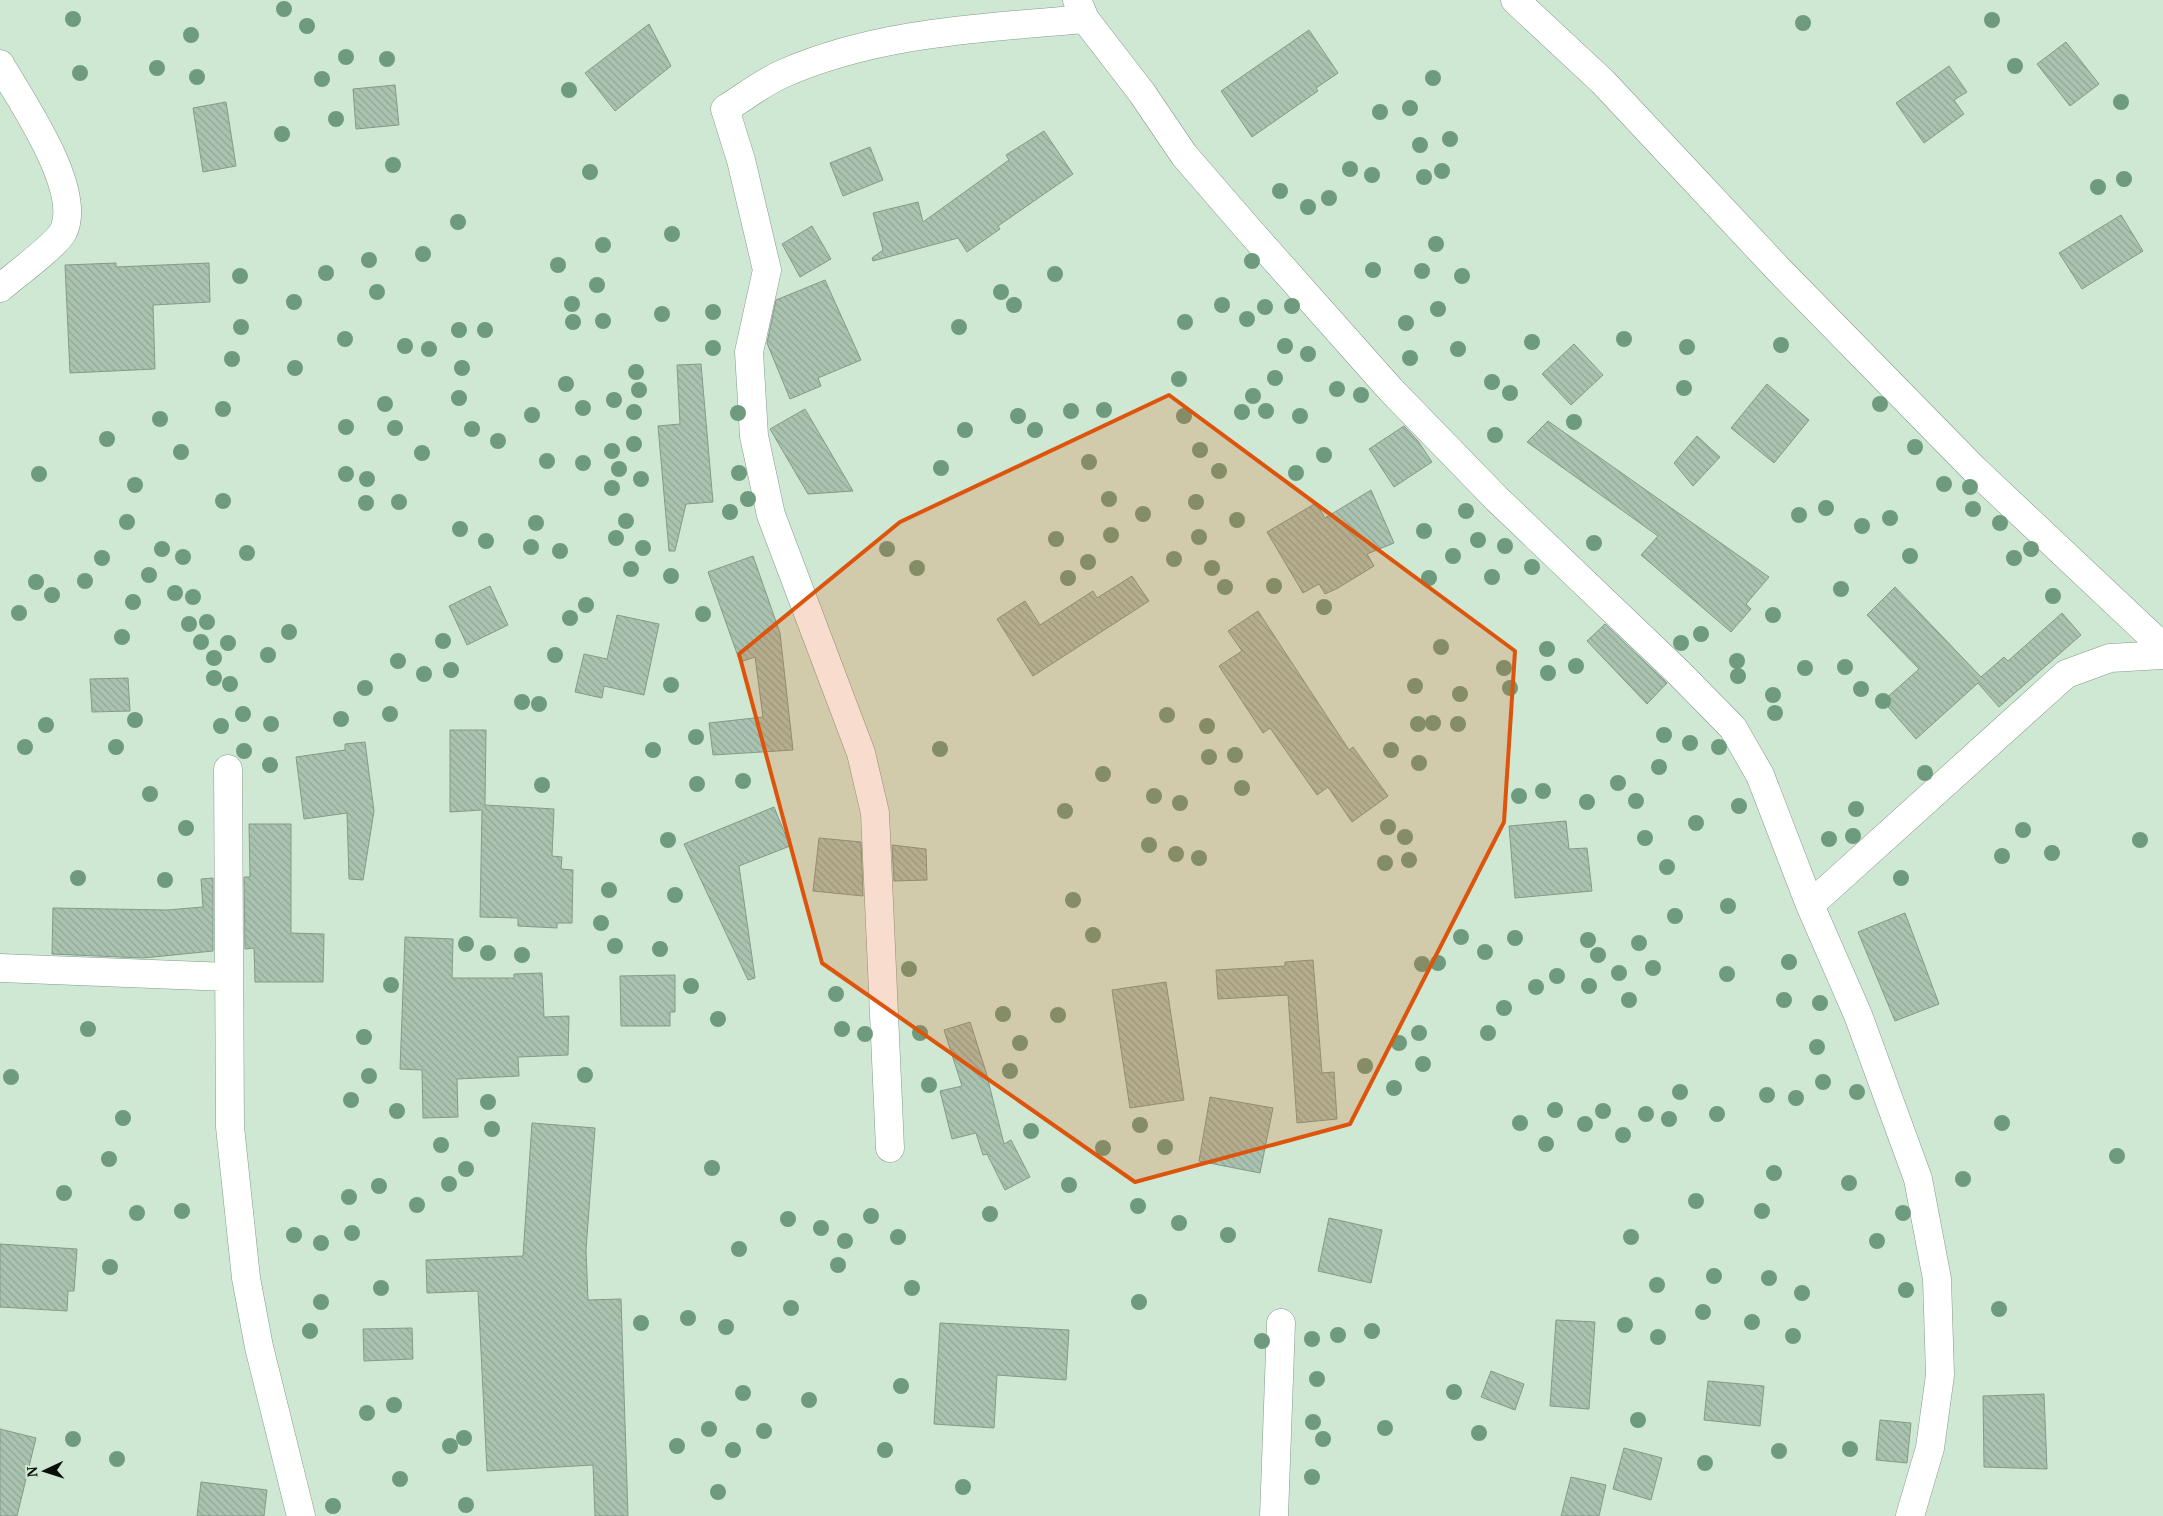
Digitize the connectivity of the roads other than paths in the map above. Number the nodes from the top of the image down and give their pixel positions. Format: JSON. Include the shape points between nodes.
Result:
{"nodes":[{"id":1,"x":1515,"y":0,"type":"edge"},
{"id":2,"x":1081,"y":10,"type":"edge"},
{"id":3,"x":0,"y":64,"type":"edge"},
{"id":4,"x":0,"y":288,"type":"edge"},
{"id":5,"x":2163,"y":647,"type":"edge"},
{"id":6,"x":2163,"y":655,"type":"edge"},
{"id":7,"x":228,"y":769,"type":"dead end"},
{"id":8,"x":1810,"y":905,"type":"junction"},
{"id":9,"x":0,"y":968,"type":"edge"},
{"id":10,"x":228,"y":977,"type":"junction"},
{"id":11,"x":890,"y":1148,"type":"dead end"},
{"id":12,"x":1281,"y":1323,"type":"dead end"},
{"id":13,"x":302,"y":1516,"type":"edge"},
{"id":14,"x":1274,"y":1516,"type":"edge"},
{"id":15,"x":1910,"y":1516,"type":"edge"}],
"edges":[{"from":1,"to":5,"type":"street","via":[[1603,82],[1779,270],[1974,469]]},
{"from":2,"to":8,"type":"street","via":[[1184,155],[1391,390],[1497,499],[1733,728],[1760,775]]},
{"from":2,"to":11,"type":"street","via":[[894,40],[818,60],[779,76],[725,108],[767,270],[749,352],[756,445],[771,515],[861,752],[875,813]]},
{"from":3,"to":4,"type":"street","via":[[46,142],[62,179],[68,207],[63,232]]},
{"from":6,"to":8,"type":"street","via":[[2110,658],[2066,674]]},
{"from":7,"to":10,"type":"street"},
{"from":8,"to":15,"type":"street","via":[[1858,1015],[1918,1179],[1937,1280],[1940,1375],[1930,1448]]},
{"from":9,"to":10,"type":"street"},
{"from":10,"to":13,"type":"street","via":[[230,1127],[246,1278],[259,1347]]},
{"from":12,"to":14,"type":"street"}]}
